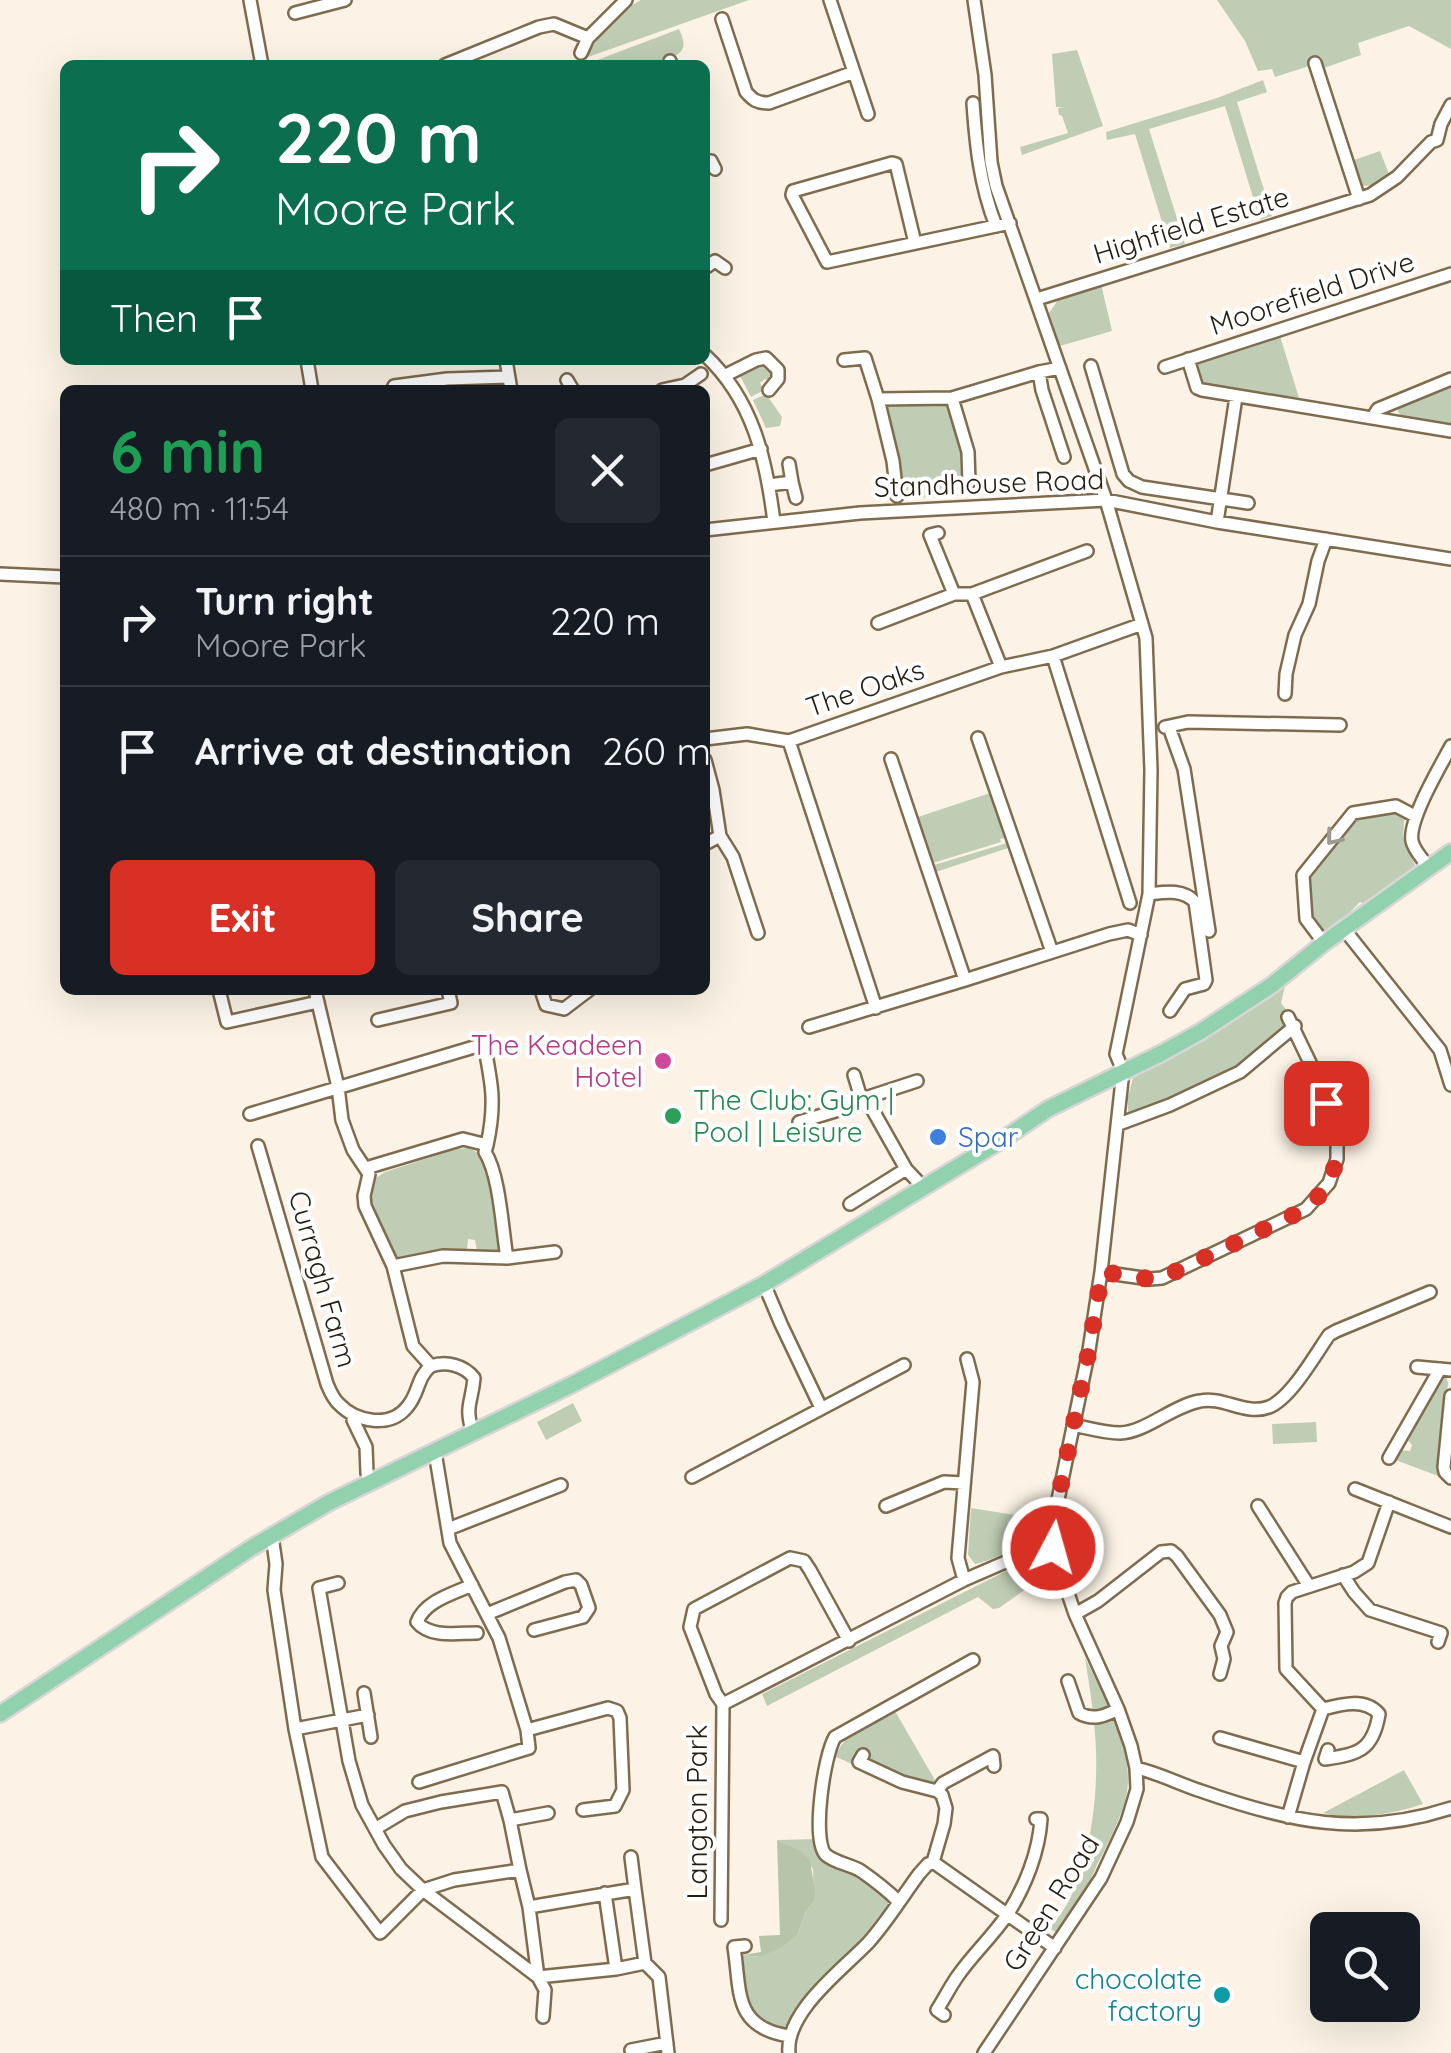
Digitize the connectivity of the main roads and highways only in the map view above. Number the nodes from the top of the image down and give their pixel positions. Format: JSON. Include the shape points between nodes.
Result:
{"nodes":[{"id":1,"x":1451,"y":852,"type":"edge"},
{"id":2,"x":0,"y":1714,"type":"edge"}],
"edges":[{"from":1,"to":2,"type":"main road","via":[[1272,985],[1162,1054],[1048,1109],[764,1284],[272,1536]]}]}
